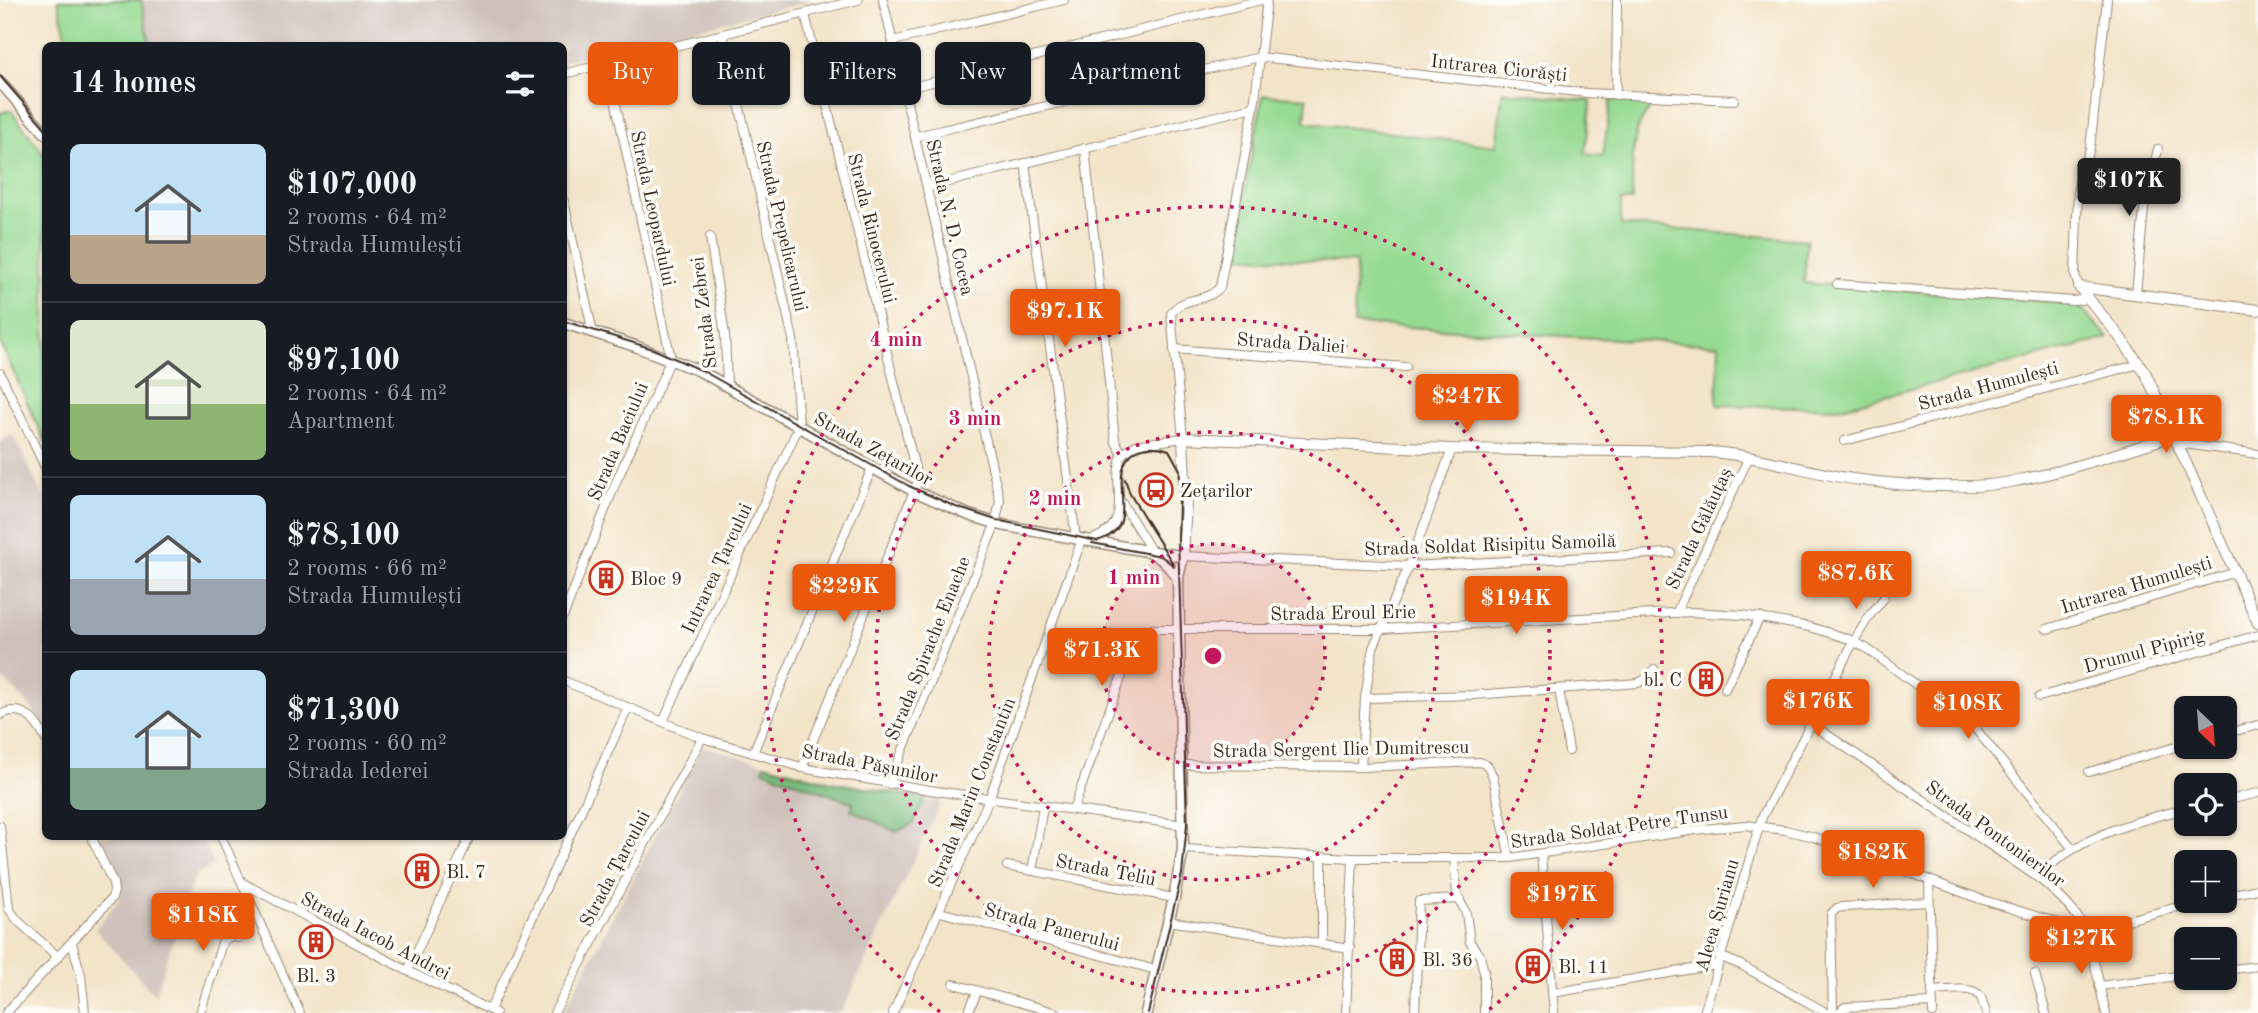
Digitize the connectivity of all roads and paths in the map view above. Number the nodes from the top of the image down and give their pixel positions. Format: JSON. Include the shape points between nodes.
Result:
{"nodes":[{"id":1,"x":858,"y":0,"type":"edge"},
{"id":2,"x":883,"y":0,"type":"edge"},
{"id":3,"x":1063,"y":0,"type":"edge"},
{"id":4,"x":1261,"y":0,"type":"edge"},
{"id":5,"x":1267,"y":0,"type":"edge"},
{"id":6,"x":1617,"y":0,"type":"edge"},
{"id":7,"x":2108,"y":0,"type":"edge"},
{"id":8,"x":805,"y":14,"type":"junction"},
{"id":9,"x":723,"y":34,"type":"junction"},
{"id":10,"x":893,"y":41,"type":"joint"},
{"id":11,"x":678,"y":45,"type":"edge"},
{"id":12,"x":1260,"y":57,"type":"junction"},
{"id":13,"x":588,"y":68,"type":"edge"},
{"id":14,"x":567,"y":73,"type":"edge"},
{"id":15,"x":0,"y":82,"type":"edge"},
{"id":16,"x":921,"y":85,"type":"edge"},
{"id":17,"x":1616,"y":94,"type":"junction"},
{"id":18,"x":1734,"y":100,"type":"dead end"},
{"id":19,"x":616,"y":105,"type":"edge"},
{"id":20,"x":908,"y":105,"type":"edge"},
{"id":21,"x":1254,"y":107,"type":"junction"},
{"id":22,"x":42,"y":129,"type":"edge"},
{"id":23,"x":916,"y":136,"type":"junction"},
{"id":24,"x":1085,"y":148,"type":"junction"},
{"id":25,"x":2158,"y":149,"type":"dead end"},
{"id":26,"x":1025,"y":163,"type":"junction"},
{"id":27,"x":928,"y":187,"type":"junction"},
{"id":28,"x":567,"y":215,"type":"edge"},
{"id":29,"x":710,"y":237,"type":"dead end"},
{"id":30,"x":1837,"y":284,"type":"dead end"},
{"id":31,"x":2079,"y":287,"type":"junction"},
{"id":32,"x":2136,"y":294,"type":"junction"},
{"id":33,"x":2088,"y":299,"type":"junction"},
{"id":34,"x":2258,"y":310,"type":"edge"},
{"id":35,"x":567,"y":324,"type":"edge"},
{"id":36,"x":593,"y":332,"type":"junction"},
{"id":37,"x":1174,"y":349,"type":"junction"},
{"id":38,"x":671,"y":359,"type":"junction"},
{"id":39,"x":2140,"y":363,"type":"junction"},
{"id":40,"x":1406,"y":367,"type":"dead end"},
{"id":41,"x":0,"y":373,"type":"edge"},
{"id":42,"x":727,"y":386,"type":"junction"},
{"id":43,"x":799,"y":426,"type":"junction"},
{"id":44,"x":1183,"y":438,"type":"junction"},
{"id":45,"x":2176,"y":440,"type":"junction"},
{"id":46,"x":1844,"y":441,"type":"dead end"},
{"id":47,"x":1452,"y":449,"type":"junction"},
{"id":48,"x":1122,"y":454,"type":"junction"},
{"id":49,"x":2258,"y":454,"type":"edge"},
{"id":50,"x":1749,"y":457,"type":"junction"},
{"id":51,"x":42,"y":461,"type":"edge"},
{"id":52,"x":872,"y":468,"type":"junction"},
{"id":53,"x":914,"y":491,"type":"junction"},
{"id":54,"x":1119,"y":498,"type":"junction"},
{"id":55,"x":995,"y":523,"type":"junction"},
{"id":56,"x":1082,"y":539,"type":"junction"},
{"id":57,"x":1152,"y":552,"type":"junction"},
{"id":58,"x":1671,"y":553,"type":"dead end"},
{"id":59,"x":1183,"y":555,"type":"junction"},
{"id":60,"x":1409,"y":566,"type":"junction"},
{"id":61,"x":2235,"y":572,"type":"junction"},
{"id":62,"x":1178,"y":578,"type":"junction"},
{"id":63,"x":1884,"y":598,"type":"dead end"},
{"id":64,"x":567,"y":607,"type":"edge"},
{"id":65,"x":1676,"y":613,"type":"junction"},
{"id":66,"x":1760,"y":617,"type":"junction"},
{"id":67,"x":2258,"y":623,"type":"edge"},
{"id":68,"x":1179,"y":628,"type":"junction"},
{"id":69,"x":1381,"y":629,"type":"junction"},
{"id":70,"x":2046,"y":629,"type":"dead end"},
{"id":71,"x":2258,"y":635,"type":"edge"},
{"id":72,"x":1854,"y":641,"type":"junction"},
{"id":73,"x":1654,"y":669,"type":"dead end"},
{"id":74,"x":567,"y":682,"type":"edge"},
{"id":75,"x":1559,"y":689,"type":"junction"},
{"id":76,"x":1725,"y":689,"type":"dead end"},
{"id":77,"x":2039,"y":697,"type":"dead end"},
{"id":78,"x":1365,"y":698,"type":"junction"},
{"id":79,"x":628,"y":708,"type":"junction"},
{"id":80,"x":0,"y":715,"type":"edge"},
{"id":81,"x":663,"y":722,"type":"junction"},
{"id":82,"x":1810,"y":723,"type":"junction"},
{"id":83,"x":2258,"y":725,"type":"edge"},
{"id":84,"x":2237,"y":731,"type":"edge"},
{"id":85,"x":42,"y":734,"type":"edge"},
{"id":86,"x":702,"y":738,"type":"junction"},
{"id":87,"x":2174,"y":747,"type":"edge"},
{"id":88,"x":1569,"y":751,"type":"dead end"},
{"id":89,"x":753,"y":753,"type":"junction"},
{"id":90,"x":1183,"y":765,"type":"junction"},
{"id":91,"x":1361,"y":767,"type":"junction"},
{"id":92,"x":802,"y":768,"type":"junction"},
{"id":93,"x":2089,"y":772,"type":"dead end"},
{"id":94,"x":889,"y":784,"type":"junction"},
{"id":95,"x":2258,"y":793,"type":"edge"},
{"id":96,"x":2237,"y":798,"type":"edge"},
{"id":97,"x":989,"y":799,"type":"junction"},
{"id":98,"x":1043,"y":807,"type":"junction"},
{"id":99,"x":1073,"y":810,"type":"junction"},
{"id":100,"x":2174,"y":812,"type":"edge"},
{"id":101,"x":1184,"y":825,"type":"junction"},
{"id":102,"x":1759,"y":825,"type":"junction"},
{"id":103,"x":0,"y":827,"type":"edge"},
{"id":104,"x":94,"y":840,"type":"edge"},
{"id":105,"x":223,"y":840,"type":"edge"},
{"id":106,"x":468,"y":840,"type":"edge"},
{"id":107,"x":1183,"y":849,"type":"junction"},
{"id":108,"x":2073,"y":849,"type":"junction"},
{"id":109,"x":1541,"y":854,"type":"junction"},
{"id":110,"x":1322,"y":856,"type":"junction"},
{"id":111,"x":1353,"y":858,"type":"junction"},
{"id":112,"x":1510,"y":858,"type":"junction"},
{"id":113,"x":1454,"y":859,"type":"junction"},
{"id":114,"x":1007,"y":866,"type":"dead end"},
{"id":115,"x":1032,"y":871,"type":"junction"},
{"id":116,"x":2037,"y":877,"type":"junction"},
{"id":117,"x":1929,"y":880,"type":"junction"},
{"id":118,"x":243,"y":883,"type":"junction"},
{"id":119,"x":2258,"y":889,"type":"edge"},
{"id":120,"x":2237,"y":893,"type":"edge"},
{"id":121,"x":1174,"y":898,"type":"junction"},
{"id":122,"x":1460,"y":900,"type":"junction"},
{"id":123,"x":1929,"y":902,"type":"junction"},
{"id":124,"x":2174,"y":908,"type":"edge"},
{"id":125,"x":940,"y":912,"type":"junction"},
{"id":126,"x":1168,"y":921,"type":"junction"},
{"id":127,"x":2085,"y":931,"type":"junction"},
{"id":128,"x":238,"y":938,"type":"dead end"},
{"id":129,"x":72,"y":943,"type":"junction"},
{"id":130,"x":1322,"y":944,"type":"junction"},
{"id":131,"x":1350,"y":948,"type":"junction"},
{"id":132,"x":1719,"y":956,"type":"junction"},
{"id":133,"x":58,"y":957,"type":"junction"},
{"id":134,"x":1716,"y":965,"type":"junction"},
{"id":135,"x":2258,"y":966,"type":"edge"},
{"id":136,"x":2237,"y":969,"type":"edge"},
{"id":137,"x":1156,"y":970,"type":"junction"},
{"id":138,"x":408,"y":971,"type":"junction"},
{"id":139,"x":2035,"y":974,"type":"dead end"},
{"id":140,"x":2174,"y":977,"type":"edge"},
{"id":141,"x":954,"y":984,"type":"dead end"},
{"id":142,"x":2099,"y":986,"type":"junction"},
{"id":143,"x":1932,"y":991,"type":"junction"},
{"id":144,"x":977,"y":992,"type":"junction"},
{"id":145,"x":1552,"y":993,"type":"junction"},
{"id":146,"x":1933,"y":1008,"type":"edge"},
{"id":147,"x":493,"y":1012,"type":"edge"},
{"id":148,"x":6,"y":1013,"type":"edge"},
{"id":149,"x":85,"y":1013,"type":"edge"},
{"id":150,"x":200,"y":1013,"type":"edge"},
{"id":151,"x":300,"y":1013,"type":"edge"},
{"id":152,"x":554,"y":1013,"type":"edge"},
{"id":153,"x":892,"y":1013,"type":"edge"},
{"id":154,"x":968,"y":1013,"type":"edge"},
{"id":155,"x":1057,"y":1013,"type":"edge"},
{"id":156,"x":1146,"y":1013,"type":"edge"},
{"id":157,"x":1346,"y":1013,"type":"edge"},
{"id":158,"x":1415,"y":1013,"type":"edge"},
{"id":159,"x":1484,"y":1013,"type":"edge"},
{"id":160,"x":1554,"y":1013,"type":"edge"},
{"id":161,"x":1704,"y":1013,"type":"edge"},
{"id":162,"x":1827,"y":1013,"type":"edge"},
{"id":163,"x":1836,"y":1013,"type":"edge"},
{"id":164,"x":1986,"y":1013,"type":"edge"},
{"id":165,"x":2046,"y":1013,"type":"edge"},
{"id":166,"x":2106,"y":1013,"type":"edge"}],
"edges":[{"from":1,"to":8,"type":"street"},
{"from":2,"to":10,"type":"street","name":"Strada N. D. Cocea"},
{"from":3,"to":10,"type":"street"},
{"from":4,"to":16,"type":"street"},
{"from":5,"to":12,"type":"street"},
{"from":6,"to":17,"type":"street"},
{"from":7,"to":31,"type":"street","via":[[2090,148],[2078,188],[2075,275]]},
{"from":8,"to":9,"type":"street"},
{"from":8,"to":53,"type":"street","name":"Strada Rinocerului","via":[[917,474]]},
{"from":9,"to":11,"type":"street"},
{"from":9,"to":43,"type":"street","name":"Strada Prepelicarului","via":[[793,339]]},
{"from":12,"to":17,"type":"street","name":"Intrarea Ciorăști"},
{"from":12,"to":21,"type":"street"},
{"from":12,"to":23,"type":"street","name":"Intrarea Ciorăști"},
{"from":13,"to":14,"type":"street"},
{"from":15,"to":22,"type":"main road"},
{"from":17,"to":18,"type":"street","name":"Intrarea Ciorăști"},
{"from":19,"to":38,"type":"street","name":"Strada Leopardului"},
{"from":20,"to":23,"type":"street","name":"Strada N. D. Cocea"},
{"from":21,"to":24,"type":"street"},
{"from":21,"to":37,"type":"street","via":[[1220,287],[1172,310]]},
{"from":23,"to":27,"type":"street","name":"Strada N. D. Cocea"},
{"from":24,"to":26,"type":"street"},
{"from":24,"to":48,"type":"street","via":[[1115,440]]},
{"from":25,"to":32,"type":"street","via":[[2144,209]]},
{"from":26,"to":27,"type":"street"},
{"from":26,"to":56,"type":"street","name":"Strada Marin Constantin"},
{"from":27,"to":55,"type":"street","name":"Strada N. D. Cocea","via":[[996,480],[1000,506]]},
{"from":28,"to":36,"type":"street"},
{"from":29,"to":42,"type":"street","name":"Strada Zebrei","via":[[725,335]]},
{"from":30,"to":33,"type":"street"},
{"from":31,"to":32,"type":"street"},
{"from":31,"to":33,"type":"street"},
{"from":32,"to":34,"type":"street"},
{"from":33,"to":39,"type":"street"},
{"from":35,"to":36,"type":"main road","name":"Strada Zețarilor"},
{"from":36,"to":38,"type":"main road","name":"Strada Zețarilor"},
{"from":37,"to":40,"type":"street","name":"Strada Daliei"},
{"from":37,"to":44,"type":"street"},
{"from":38,"to":42,"type":"main road","name":"Strada Zețarilor"},
{"from":38,"to":64,"type":"street","name":"Strada Baciului"},
{"from":39,"to":45,"type":"street"},
{"from":39,"to":46,"type":"street","name":"Strada Humulești"},
{"from":41,"to":51,"type":"street"},
{"from":42,"to":43,"type":"main road","name":"Strada Zețarilor"},
{"from":43,"to":52,"type":"main road","name":"Strada Zețarilor"},
{"from":43,"to":81,"type":"street","name":"Intrarea Țarcului"},
{"from":44,"to":47,"type":"street"},
{"from":44,"to":48,"type":"street","via":[[1136,445]]},
{"from":44,"to":59,"type":"street"},
{"from":45,"to":49,"type":"street"},
{"from":45,"to":50,"type":"street","via":[[1997,484],[1869,481]]},
{"from":45,"to":61,"type":"street"},
{"from":47,"to":50,"type":"street","via":[[1709,452]]},
{"from":47,"to":60,"type":"street"},
{"from":48,"to":54,"type":"street"},
{"from":50,"to":65,"type":"street","name":"Strada Gălăuțaș"},
{"from":52,"to":53,"type":"main road","name":"Strada Zețarilor"},
{"from":52,"to":89,"type":"street"},
{"from":53,"to":55,"type":"main road","name":"Strada Zețarilor"},
{"from":53,"to":92,"type":"street"},
{"from":54,"to":56,"type":"street","via":[[1113,528],[1107,534]]},
{"from":54,"to":57,"type":"street"},
{"from":55,"to":56,"type":"main road","name":"Strada Zețarilor"},
{"from":55,"to":94,"type":"street","name":"Strada Spirache Enache"},
{"from":56,"to":57,"type":"main road","name":"Strada Zețarilor"},
{"from":56,"to":97,"type":"street","name":"Strada Marin Constantin"},
{"from":57,"to":59,"type":"main road","name":"Strada Zețarilor"},
{"from":57,"to":62,"type":"main road"},
{"from":58,"to":60,"type":"street","name":"Strada Soldat Risipitu Samoilă"},
{"from":59,"to":60,"type":"street","name":"Strada Soldat Risipitu Samoilă"},
{"from":59,"to":62,"type":"main road"},
{"from":60,"to":69,"type":"street"},
{"from":61,"to":67,"type":"street"},
{"from":61,"to":70,"type":"street","name":"Intrarea Humulești"},
{"from":62,"to":68,"type":"main road"},
{"from":63,"to":72,"type":"street"},
{"from":65,"to":66,"type":"street","name":"Strada Eroul Erie"},
{"from":65,"to":69,"type":"street","name":"Strada Eroul Erie"},
{"from":66,"to":72,"type":"street","name":"Strada Eroul Erie"},
{"from":66,"to":76,"type":"street"},
{"from":68,"to":69,"type":"street","name":"Strada Eroul Erie"},
{"from":68,"to":90,"type":"main road"},
{"from":68,"to":99,"type":"street","name":"Strada Eroul Erie","via":[[1146,629],[1137,636]]},
{"from":69,"to":78,"type":"street","via":[[1373,648]]},
{"from":71,"to":77,"type":"street","name":"Drumul Pipirig"},
{"from":72,"to":82,"type":"street"},
{"from":72,"to":108,"type":"street","name":"Strada Eroul Erie","via":[[1980,733]]},
{"from":73,"to":75,"type":"street","via":[[1638,683]]},
{"from":74,"to":79,"type":"street","name":"Strada Pășunilor"},
{"from":75,"to":78,"type":"street"},
{"from":75,"to":88,"type":"street"},
{"from":78,"to":91,"type":"street"},
{"from":79,"to":81,"type":"street","name":"Strada Pășunilor"},
{"from":79,"to":147,"type":"street"},
{"from":80,"to":85,"type":"street","via":[[22,712]]},
{"from":81,"to":86,"type":"street","name":"Strada Pășunilor"},
{"from":82,"to":102,"type":"street"},
{"from":82,"to":116,"type":"street","name":"Strada Pontonierilor"},
{"from":83,"to":84,"type":"street"},
{"from":86,"to":89,"type":"street","name":"Strada Pășunilor"},
{"from":86,"to":152,"type":"street","name":"Strada Țarcului"},
{"from":87,"to":93,"type":"street"},
{"from":89,"to":92,"type":"street","name":"Strada Pășunilor"},
{"from":90,"to":91,"type":"street","name":"Strada Sergent Ilie Dumitrescu"},
{"from":90,"to":101,"type":"main road"},
{"from":91,"to":112,"type":"street","name":"Strada Sergent Ilie Dumitrescu","via":[[1485,763],[1493,777]]},
{"from":92,"to":94,"type":"street","name":"Strada Pășunilor"},
{"from":94,"to":97,"type":"street","name":"Strada Pășunilor"},
{"from":95,"to":96,"type":"street"},
{"from":97,"to":98,"type":"street","name":"Strada Pășunilor"},
{"from":97,"to":125,"type":"street","name":"Strada Marin Constantin"},
{"from":98,"to":99,"type":"street","name":"Strada Pășunilor"},
{"from":98,"to":115,"type":"street","name":"Strada Teliu"},
{"from":99,"to":101,"type":"street","name":"Strada Pășunilor"},
{"from":100,"to":108,"type":"street"},
{"from":101,"to":107,"type":"main road"},
{"from":102,"to":109,"type":"street","name":"Strada Soldat Petre Tunsu"},
{"from":102,"to":117,"type":"street","name":"Strada Soldat Petre Tunsu","via":[[1814,837]]},
{"from":102,"to":132,"type":"street","name":"Aleea Șurianu"},
{"from":103,"to":133,"type":"street","via":[[9,909]]},
{"from":104,"to":129,"type":"street","via":[[114,891]]},
{"from":105,"to":118,"type":"street"},
{"from":106,"to":138,"type":"street"},
{"from":107,"to":110,"type":"street","name":"Strada Soldat Petre Tunsu"},
{"from":107,"to":121,"type":"main road"},
{"from":108,"to":116,"type":"street"},
{"from":109,"to":112,"type":"street","name":"Strada Soldat Petre Tunsu"},
{"from":109,"to":145,"type":"street"},
{"from":110,"to":111,"type":"street","name":"Strada Soldat Petre Tunsu"},
{"from":110,"to":130,"type":"street"},
{"from":111,"to":113,"type":"street","name":"Strada Soldat Petre Tunsu"},
{"from":111,"to":131,"type":"street"},
{"from":112,"to":113,"type":"street","name":"Strada Soldat Petre Tunsu"},
{"from":113,"to":122,"type":"street"},
{"from":114,"to":115,"type":"street","name":"Strada Teliu"},
{"from":115,"to":121,"type":"street","name":"Strada Teliu"},
{"from":116,"to":127,"type":"street","name":"Strada Pontonierilor","via":[[2068,906]]},
{"from":117,"to":123,"type":"street"},
{"from":117,"to":127,"type":"street","name":"Strada Soldat Petre Tunsu"},
{"from":118,"to":138,"type":"street","name":"Strada Iacob Andrei"},
{"from":118,"to":151,"type":"street"},
{"from":119,"to":120,"type":"street"},
{"from":121,"to":126,"type":"main road"},
{"from":122,"to":158,"type":"street","via":[[1419,901]]},
{"from":122,"to":159,"type":"street","via":[[1470,942],[1484,972]]},
{"from":123,"to":143,"type":"street"},
{"from":123,"to":163,"type":"street","via":[[1843,907],[1831,914]]},
{"from":124,"to":127,"type":"street"},
{"from":125,"to":137,"type":"street","name":"Strada Panerului"},
{"from":125,"to":153,"type":"street","name":"Strada Marin Constantin"},
{"from":126,"to":130,"type":"street"},
{"from":126,"to":137,"type":"main road"},
{"from":127,"to":142,"type":"street","name":"Strada Pontonierilor"},
{"from":128,"to":150,"type":"street","via":[[223,940]]},
{"from":129,"to":133,"type":"street"},
{"from":129,"to":149,"type":"street"},
{"from":130,"to":131,"type":"street"},
{"from":131,"to":157,"type":"street"},
{"from":132,"to":134,"type":"street","name":"Aleea Șurianu"},
{"from":132,"to":162,"type":"street"},
{"from":133,"to":148,"type":"street"},
{"from":134,"to":145,"type":"street"},
{"from":134,"to":161,"type":"street","name":"Aleea Șurianu"},
{"from":135,"to":136,"type":"street"},
{"from":137,"to":156,"type":"main road"},
{"from":138,"to":147,"type":"street","name":"Strada Iacob Andrei"},
{"from":139,"to":165,"type":"street"},
{"from":140,"to":142,"type":"street"},
{"from":141,"to":144,"type":"street"},
{"from":142,"to":166,"type":"street","name":"Strada Pontonierilor"},
{"from":143,"to":146,"type":"street"},
{"from":143,"to":164,"type":"street","via":[[1976,992]]},
{"from":144,"to":154,"type":"street"},
{"from":144,"to":155,"type":"street"},
{"from":145,"to":160,"type":"street"},
{"from":146,"to":163,"type":"street","via":[[1845,1007]]}]}
